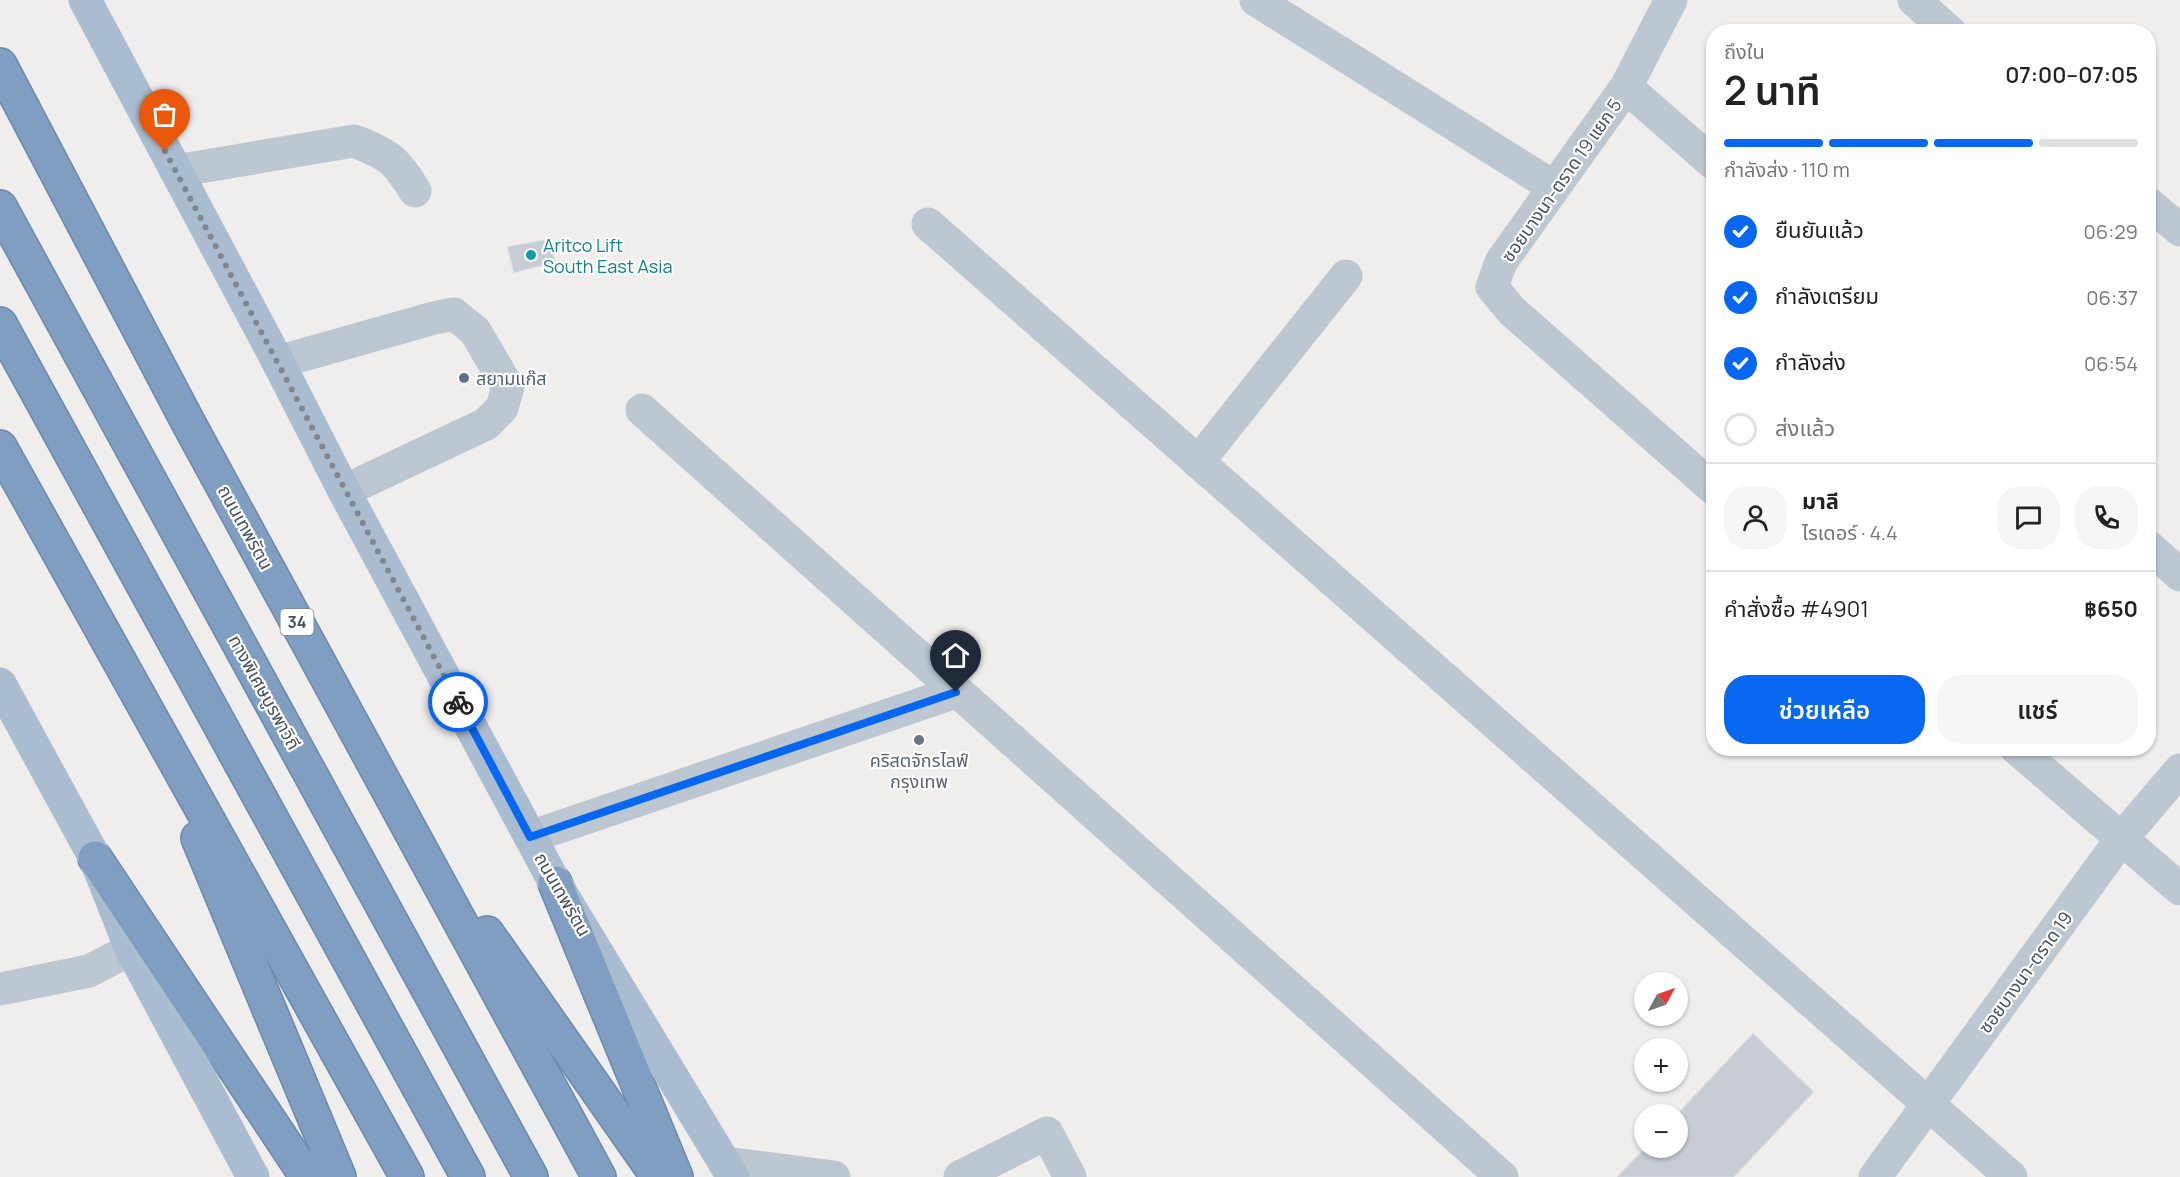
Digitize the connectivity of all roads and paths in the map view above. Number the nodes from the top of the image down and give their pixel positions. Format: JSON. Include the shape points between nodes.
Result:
{"nodes":[{"id":1,"x":60,"y":0,"type":"edge"},
{"id":2,"x":85,"y":0,"type":"edge"},
{"id":3,"x":1256,"y":0,"type":"edge"},
{"id":4,"x":1671,"y":0,"type":"edge"},
{"id":5,"x":1914,"y":0,"type":"edge"},
{"id":6,"x":1941,"y":24,"type":"edge"},
{"id":7,"x":0,"y":64,"type":"edge"},
{"id":8,"x":1626,"y":87,"type":"junction"},
{"id":9,"x":134,"y":92,"type":"junction"},
{"id":10,"x":1706,"y":157,"type":"edge"},
{"id":11,"x":176,"y":171,"type":"junction"},
{"id":12,"x":1554,"y":187,"type":"junction"},
{"id":13,"x":415,"y":191,"type":"dead end"},
{"id":14,"x":0,"y":207,"type":"edge"},
{"id":15,"x":2156,"y":210,"type":"edge"},
{"id":16,"x":928,"y":224,"type":"dead end"},
{"id":17,"x":2180,"y":230,"type":"edge"},
{"id":18,"x":1346,"y":276,"type":"dead end"},
{"id":19,"x":0,"y":324,"type":"edge"},
{"id":20,"x":278,"y":362,"type":"junction"},
{"id":21,"x":642,"y":410,"type":"dead end"},
{"id":22,"x":0,"y":447,"type":"edge"},
{"id":23,"x":1198,"y":462,"type":"junction"},
{"id":24,"x":1706,"y":482,"type":"edge"},
{"id":25,"x":344,"y":490,"type":"junction"},
{"id":26,"x":2156,"y":553,"type":"edge"},
{"id":27,"x":2180,"y":575,"type":"edge"},
{"id":28,"x":1,"y":688,"type":"edge"},
{"id":29,"x":136,"y":691,"type":"junction"},
{"id":30,"x":956,"y":692,"type":"junction"},
{"id":31,"x":2025,"y":756,"type":"edge"},
{"id":32,"x":2180,"y":770,"type":"edge"},
{"id":33,"x":397,"y":804,"type":"junction"},
{"id":34,"x":530,"y":837,"type":"junction"},
{"id":35,"x":2122,"y":838,"type":"junction"},
{"id":36,"x":95,"y":858,"type":"junction"},
{"id":37,"x":555,"y":883,"type":"junction"},
{"id":38,"x":2180,"y":890,"type":"edge"},
{"id":39,"x":131,"y":949,"type":"junction"},
{"id":40,"x":0,"y":989,"type":"edge"},
{"id":41,"x":1929,"y":1105,"type":"junction"},
{"id":42,"x":729,"y":1170,"type":"edge"},
{"id":43,"x":253,"y":1177,"type":"edge"},
{"id":44,"x":307,"y":1177,"type":"edge"},
{"id":45,"x":339,"y":1177,"type":"edge"},
{"id":46,"x":407,"y":1177,"type":"edge"},
{"id":47,"x":468,"y":1177,"type":"edge"},
{"id":48,"x":531,"y":1177,"type":"edge"},
{"id":49,"x":599,"y":1177,"type":"edge"},
{"id":50,"x":658,"y":1177,"type":"edge"},
{"id":51,"x":676,"y":1177,"type":"edge"},
{"id":52,"x":834,"y":1177,"type":"edge"},
{"id":53,"x":960,"y":1177,"type":"edge"},
{"id":54,"x":1070,"y":1177,"type":"edge"},
{"id":55,"x":1502,"y":1177,"type":"edge"},
{"id":56,"x":1875,"y":1177,"type":"edge"},
{"id":57,"x":2011,"y":1177,"type":"edge"}],
"edges":[{"from":1,"to":9,"type":"main road"},
{"from":2,"to":9,"type":"main road","name":"ถนนเทพรัตน"},
{"from":3,"to":12,"type":"street"},
{"from":4,"to":8,"type":"street","name":"ซอยบางนา-ตราด 19 แยก 5"},
{"from":5,"to":6,"type":"street"},
{"from":7,"to":33,"type":"highway","name":"ถนนเทพรัตน","number":"34","via":[[189,424]]},
{"from":8,"to":10,"type":"street"},
{"from":8,"to":12,"type":"street","name":"ซอยบางนา-ตราด 19 แยก 5"},
{"from":9,"to":11,"type":"main road","name":"ถนนเทพรัตน"},
{"from":11,"to":13,"type":"street","via":[[354,141],[380,151],[398,164]]},
{"from":11,"to":20,"type":"main road","name":"ถนนเทพรัตน"},
{"from":12,"to":24,"type":"street","name":"ซอยบางนา-ตราด 19 แยก 5","via":[[1501,262],[1492,287],[1512,311]]},
{"from":14,"to":48,"type":"highway","name":"ทางพิเศษบูรพาวิถี"},
{"from":15,"to":17,"type":"street"},
{"from":16,"to":23,"type":"street"},
{"from":18,"to":23,"type":"street"},
{"from":19,"to":47,"type":"highway"},
{"from":20,"to":25,"type":"main road","name":"ถนนเทพรัตน"},
{"from":20,"to":25,"type":"street","via":[[454,314],[475,331],[508,387],[502,408],[486,424]]},
{"from":21,"to":30,"type":"street"},
{"from":22,"to":29,"type":"highway"},
{"from":23,"to":41,"type":"street"},
{"from":25,"to":34,"type":"main road","name":"ถนนเทพรัตน"},
{"from":26,"to":27,"type":"street"},
{"from":28,"to":36,"type":"main road"},
{"from":29,"to":45,"type":"highway"},
{"from":29,"to":46,"type":"highway"},
{"from":30,"to":34,"type":"street"},
{"from":30,"to":55,"type":"street"},
{"from":31,"to":35,"type":"street"},
{"from":32,"to":35,"type":"street","name":"ซอยบางนา-ตราด 19"},
{"from":33,"to":49,"type":"highway","name":"ถนนเทพรัตน","number":"34"},
{"from":33,"to":50,"type":"highway"},
{"from":34,"to":37,"type":"main road","name":"ถนนเทพรัตน"},
{"from":35,"to":38,"type":"street"},
{"from":35,"to":41,"type":"street","name":"ซอยบางนา-ตราด 19"},
{"from":36,"to":39,"type":"main road"},
{"from":36,"to":44,"type":"highway"},
{"from":37,"to":42,"type":"main road","name":"ถนนเทพรัตน"},
{"from":37,"to":51,"type":"highway"},
{"from":39,"to":40,"type":"street","via":[[88,971]]},
{"from":39,"to":43,"type":"main road"},
{"from":41,"to":56,"type":"street","name":"ซอยบางนา-ตราด 19"},
{"from":41,"to":57,"type":"street"},
{"from":42,"to":52,"type":"street"},
{"from":53,"to":54,"type":"street","via":[[1047,1133]]}]}
